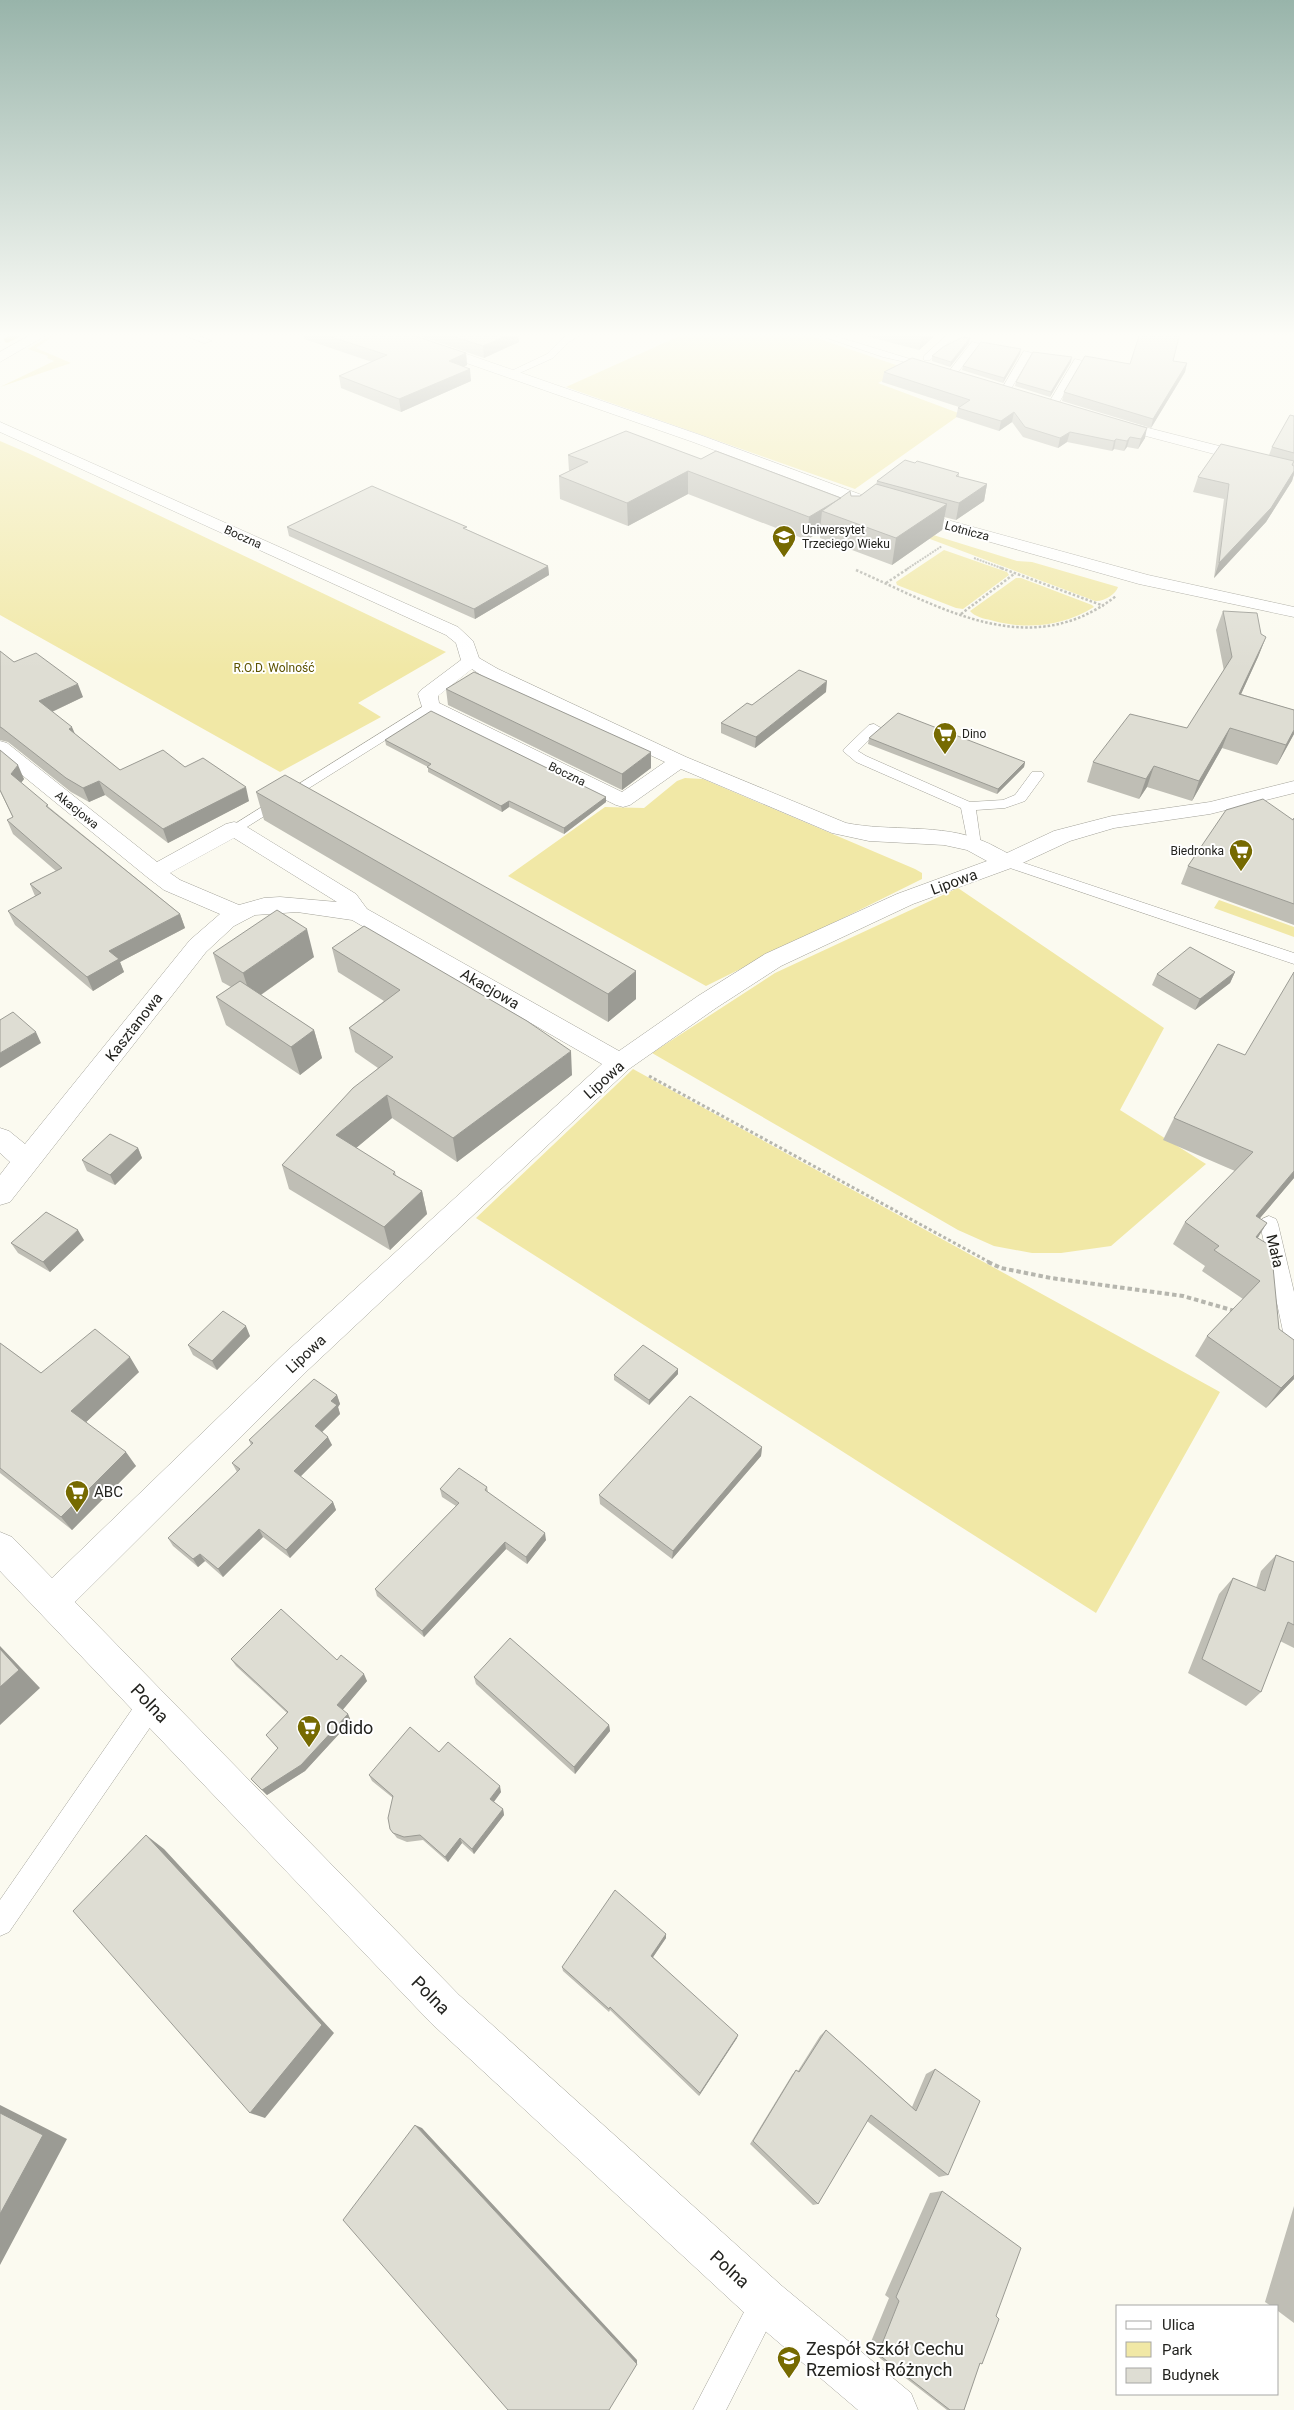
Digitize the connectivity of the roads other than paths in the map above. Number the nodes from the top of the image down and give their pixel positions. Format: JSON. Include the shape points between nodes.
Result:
{"nodes":[{"id":1,"x":43,"y":445,"type":"edge"},
{"id":2,"x":713,"y":445,"type":"edge"},
{"id":3,"x":1195,"y":445,"type":"edge"},
{"id":4,"x":1294,"y":470,"type":"edge"},
{"id":5,"x":1294,"y":612,"type":"edge"},
{"id":6,"x":472,"y":661,"type":"junction"},
{"id":7,"x":430,"y":706,"type":"junction"},
{"id":8,"x":874,"y":728,"type":"dead end"},
{"id":9,"x":0,"y":747,"type":"edge"},
{"id":10,"x":679,"y":761,"type":"junction"},
{"id":11,"x":1037,"y":775,"type":"dead end"},
{"id":12,"x":1294,"y":787,"type":"edge"},
{"id":13,"x":968,"y":806,"type":"junction"},
{"id":14,"x":234,"y":829,"type":"junction"},
{"id":15,"x":974,"y":846,"type":"junction"},
{"id":16,"x":1006,"y":862,"type":"junction"},
{"id":17,"x":155,"y":872,"type":"junction"},
{"id":18,"x":297,"y":905,"type":"joint"},
{"id":19,"x":238,"y":913,"type":"junction"},
{"id":20,"x":359,"y":914,"type":"junction"},
{"id":21,"x":1294,"y":959,"type":"edge"},
{"id":22,"x":620,"y":1063,"type":"junction"},
{"id":23,"x":0,"y":1138,"type":"edge"},
{"id":24,"x":27,"y":1162,"type":"junction"},
{"id":25,"x":0,"y":1194,"type":"edge"},
{"id":26,"x":1269,"y":1224,"type":"edge"},
{"id":27,"x":1294,"y":1336,"type":"edge"},
{"id":28,"x":0,"y":1548,"type":"edge"},
{"id":29,"x":52,"y":1602,"type":"junction"},
{"id":30,"x":151,"y":1704,"type":"junction"},
{"id":31,"x":0,"y":1923,"type":"edge"},
{"id":32,"x":766,"y":2302,"type":"junction"},
{"id":33,"x":709,"y":2410,"type":"edge"},
{"id":34,"x":894,"y":2410,"type":"edge"}],
"edges":[{"from":1,"to":6,"type":"street","name":"Boczna","via":[[452,632],[464,641]]},
{"from":2,"to":5,"type":"street","name":"Lotnicza","via":[[868,507],[1146,580]]},
{"from":3,"to":4,"type":"street"},
{"from":6,"to":7,"type":"street","via":[[428,694]]},
{"from":6,"to":10,"type":"street","via":[[491,673]]},
{"from":7,"to":10,"type":"street","name":"Boczna","via":[[623,801]]},
{"from":7,"to":14,"type":"lane"},
{"from":8,"to":13,"type":"lane","via":[[850,751],[861,759]]},
{"from":9,"to":17,"type":"street","name":"Akacjowa"},
{"from":10,"to":15,"type":"street","via":[[840,828],[869,834],[944,838]]},
{"from":11,"to":13,"type":"lane","via":[[1020,798],[1005,804]]},
{"from":12,"to":16,"type":"street","name":"Lipowa","via":[[1210,808],[1112,822],[1062,836]]},
{"from":13,"to":15,"type":"lane"},
{"from":14,"to":17,"type":"street"},
{"from":14,"to":20,"type":"street","name":"Akacjowa","via":[[348,898]]},
{"from":15,"to":16,"type":"street"},
{"from":16,"to":21,"type":"lane"},
{"from":16,"to":22,"type":"street","name":"Lipowa","via":[[905,899],[773,960]]},
{"from":17,"to":19,"type":"street","name":"Akacjowa","via":[[172,885]]},
{"from":18,"to":19,"type":"street","name":"Kasztanowa","via":[[271,906]]},
{"from":18,"to":20,"type":"street","name":"Akacjowa"},
{"from":19,"to":24,"type":"street","name":"Kasztanowa","via":[[198,946]]},
{"from":20,"to":22,"type":"street","name":"Akacjowa"},
{"from":22,"to":29,"type":"street","name":"Lipowa","via":[[297,1361]]},
{"from":23,"to":24,"type":"street"},
{"from":24,"to":25,"type":"street","name":"Kasztanowa"},
{"from":26,"to":27,"type":"lane","name":"Mała"},
{"from":28,"to":29,"type":"street","name":"Polna"},
{"from":29,"to":30,"type":"street","name":"Polna"},
{"from":30,"to":31,"type":"lane"},
{"from":30,"to":32,"type":"street","name":"Polna","via":[[445,2009]]},
{"from":32,"to":33,"type":"lane"},
{"from":32,"to":34,"type":"street","name":"Polna"}]}
